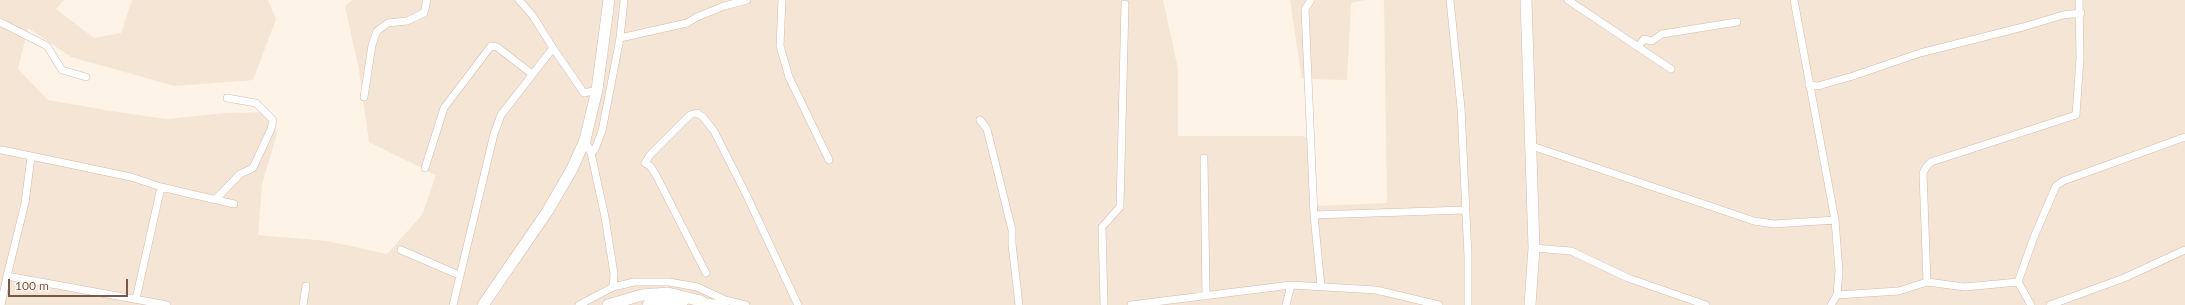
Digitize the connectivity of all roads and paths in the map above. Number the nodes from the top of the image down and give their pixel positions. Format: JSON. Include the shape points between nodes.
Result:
{"nodes":[{"id":1,"x":427,"y":0,"type":"edge"},
{"id":2,"x":519,"y":0,"type":"edge"},
{"id":3,"x":609,"y":0,"type":"edge"},
{"id":4,"x":624,"y":0,"type":"edge"},
{"id":5,"x":747,"y":0,"type":"edge"},
{"id":6,"x":782,"y":0,"type":"edge"},
{"id":7,"x":1311,"y":0,"type":"edge"},
{"id":8,"x":1450,"y":0,"type":"edge"},
{"id":9,"x":1526,"y":0,"type":"edge"},
{"id":10,"x":1568,"y":0,"type":"edge"},
{"id":11,"x":1794,"y":0,"type":"edge"},
{"id":12,"x":2079,"y":0,"type":"edge"},
{"id":13,"x":1126,"y":4,"type":"dead end"},
{"id":14,"x":2081,"y":13,"type":"junction"},
{"id":15,"x":0,"y":22,"type":"edge"},
{"id":16,"x":1737,"y":22,"type":"dead end"},
{"id":17,"x":620,"y":38,"type":"junction"},
{"id":18,"x":1638,"y":47,"type":"junction"},
{"id":19,"x":553,"y":48,"type":"junction"},
{"id":20,"x":1671,"y":69,"type":"dead end"},
{"id":21,"x":532,"y":74,"type":"junction"},
{"id":22,"x":86,"y":77,"type":"dead end"},
{"id":23,"x":1809,"y":85,"type":"junction"},
{"id":24,"x":597,"y":90,"type":"junction"},
{"id":25,"x":364,"y":97,"type":"dead end"},
{"id":26,"x":227,"y":98,"type":"dead end"},
{"id":27,"x":980,"y":120,"type":"dead end"},
{"id":28,"x":2185,"y":137,"type":"edge"},
{"id":29,"x":585,"y":140,"type":"junction"},
{"id":30,"x":1529,"y":145,"type":"junction"},
{"id":31,"x":2,"y":150,"type":"dead end"},
{"id":32,"x":591,"y":153,"type":"junction"},
{"id":33,"x":31,"y":157,"type":"junction"},
{"id":34,"x":1204,"y":158,"type":"dead end"},
{"id":35,"x":829,"y":160,"type":"dead end"},
{"id":36,"x":425,"y":168,"type":"dead end"},
{"id":37,"x":161,"y":187,"type":"junction"},
{"id":38,"x":216,"y":199,"type":"junction"},
{"id":39,"x":234,"y":204,"type":"dead end"},
{"id":40,"x":1465,"y":210,"type":"junction"},
{"id":41,"x":1314,"y":215,"type":"junction"},
{"id":42,"x":1835,"y":220,"type":"junction"},
{"id":43,"x":1534,"y":248,"type":"junction"},
{"id":44,"x":401,"y":250,"type":"dead end"},
{"id":45,"x":2185,"y":250,"type":"edge"},
{"id":46,"x":706,"y":273,"type":"dead end"},
{"id":47,"x":460,"y":275,"type":"junction"},
{"id":48,"x":7,"y":276,"type":"junction"},
{"id":49,"x":1927,"y":282,"type":"junction"},
{"id":50,"x":2018,"y":282,"type":"junction"},
{"id":51,"x":1291,"y":285,"type":"junction"},
{"id":52,"x":306,"y":286,"type":"dead end"},
{"id":53,"x":1321,"y":286,"type":"junction"},
{"id":54,"x":613,"y":288,"type":"junction"},
{"id":55,"x":1837,"y":295,"type":"junction"},
{"id":56,"x":1206,"y":296,"type":"junction"},
{"id":57,"x":136,"y":299,"type":"junction"},
{"id":58,"x":701,"y":301,"type":"junction"},
{"id":59,"x":1159,"y":303,"type":"edge"},
{"id":60,"x":1,"y":305,"type":"edge"},
{"id":61,"x":167,"y":305,"type":"edge"},
{"id":62,"x":303,"y":305,"type":"edge"},
{"id":63,"x":453,"y":305,"type":"edge"},
{"id":64,"x":483,"y":305,"type":"edge"},
{"id":65,"x":580,"y":305,"type":"edge"},
{"id":66,"x":608,"y":305,"type":"edge"},
{"id":67,"x":648,"y":305,"type":"edge"},
{"id":68,"x":725,"y":305,"type":"edge"},
{"id":69,"x":746,"y":305,"type":"edge"},
{"id":70,"x":798,"y":305,"type":"edge"},
{"id":71,"x":1019,"y":305,"type":"edge"},
{"id":72,"x":1104,"y":305,"type":"edge"},
{"id":73,"x":1131,"y":305,"type":"edge"},
{"id":74,"x":1286,"y":305,"type":"edge"},
{"id":75,"x":1439,"y":305,"type":"edge"},
{"id":76,"x":1468,"y":305,"type":"edge"},
{"id":77,"x":1530,"y":305,"type":"edge"},
{"id":78,"x":1706,"y":305,"type":"edge"},
{"id":79,"x":1831,"y":305,"type":"edge"},
{"id":80,"x":2030,"y":305,"type":"edge"},
{"id":81,"x":2050,"y":305,"type":"edge"}],
"edges":[{"from":1,"to":25,"type":"street","via":[[424,13],[407,21],[388,23],[378,31],[372,45]]},
{"from":2,"to":19,"type":"street","via":[[534,16]]},
{"from":3,"to":24,"type":"main road"},
{"from":4,"to":17,"type":"street"},
{"from":5,"to":17,"type":"street","via":[[717,9],[687,23]]},
{"from":6,"to":35,"type":"street","via":[[780,46],[789,77]]},
{"from":7,"to":41,"type":"street","via":[[1305,9]]},
{"from":8,"to":40,"type":"street","via":[[1461,108]]},
{"from":9,"to":30,"type":"main road"},
{"from":10,"to":18,"type":"street"},
{"from":11,"to":23,"type":"street"},
{"from":12,"to":14,"type":"street"},
{"from":13,"to":72,"type":"street","via":[[1120,207],[1102,227]]},
{"from":14,"to":23,"type":"street","via":[[2063,15],[1920,53],[1818,86]]},
{"from":14,"to":49,"type":"street","via":[[2076,115],[1931,162],[1926,167],[1923,173]]},
{"from":15,"to":22,"type":"street","via":[[47,46],[62,70]]},
{"from":16,"to":18,"type":"street","via":[[1662,34],[1652,41],[1644,39]]},
{"from":17,"to":32,"type":"street","via":[[602,131]]},
{"from":18,"to":20,"type":"street"},
{"from":19,"to":21,"type":"street"},
{"from":19,"to":24,"type":"street","via":[[584,93]]},
{"from":21,"to":36,"type":"street","via":[[497,47],[491,46],[444,108]]},
{"from":21,"to":47,"type":"street","via":[[501,116],[494,134]]},
{"from":23,"to":42,"type":"street"},
{"from":24,"to":29,"type":"main road"},
{"from":26,"to":38,"type":"street","via":[[256,103],[273,120],[253,168],[240,174]]},
{"from":27,"to":71,"type":"street","via":[[988,129],[1012,230]]},
{"from":28,"to":50,"type":"street","via":[[2063,181],[2056,186]]},
{"from":29,"to":32,"type":"street"},
{"from":29,"to":64,"type":"main road","via":[[572,169],[547,212]]},
{"from":30,"to":42,"type":"street","via":[[1754,221],[1774,224]]},
{"from":30,"to":43,"type":"main road"},
{"from":31,"to":33,"type":"street"},
{"from":32,"to":54,"type":"street","via":[[605,218],[614,274]]},
{"from":33,"to":37,"type":"street","via":[[131,177]]},
{"from":33,"to":48,"type":"street","via":[[25,202]]},
{"from":34,"to":56,"type":"street"},
{"from":37,"to":38,"type":"street"},
{"from":37,"to":57,"type":"street"},
{"from":38,"to":39,"type":"street"},
{"from":40,"to":41,"type":"street"},
{"from":40,"to":76,"type":"street"},
{"from":41,"to":53,"type":"street"},
{"from":42,"to":55,"type":"street","via":[[1839,259]]},
{"from":43,"to":77,"type":"main road"},
{"from":43,"to":78,"type":"street","via":[[1571,251],[1628,278]]},
{"from":44,"to":47,"type":"street"},
{"from":45,"to":81,"type":"street","via":[[2124,278]]},
{"from":46,"to":70,"type":"street","via":[[660,182],[650,166],[645,163],[690,116],[697,113],[714,131]]},
{"from":47,"to":63,"type":"street"},
{"from":48,"to":57,"type":"street"},
{"from":48,"to":60,"type":"street"},
{"from":49,"to":50,"type":"street","via":[[1965,287]]},
{"from":49,"to":55,"type":"street","via":[[1899,291]]},
{"from":50,"to":80,"type":"street"},
{"from":51,"to":53,"type":"street"},
{"from":51,"to":56,"type":"street"},
{"from":51,"to":74,"type":"street"},
{"from":52,"to":62,"type":"street"},
{"from":53,"to":75,"type":"street","via":[[1376,290]]},
{"from":54,"to":65,"type":"street"},
{"from":54,"to":69,"type":"street","via":[[634,282],[669,282],[697,287],[725,300]]},
{"from":55,"to":79,"type":"street"},
{"from":56,"to":59,"type":"street"},
{"from":57,"to":61,"type":"street"},
{"from":58,"to":66,"type":"main road","via":[[668,293],[642,295]]},
{"from":58,"to":67,"type":"main road","via":[[669,301]]},
{"from":58,"to":68,"type":"street"},
{"from":59,"to":73,"type":"street"}]}
